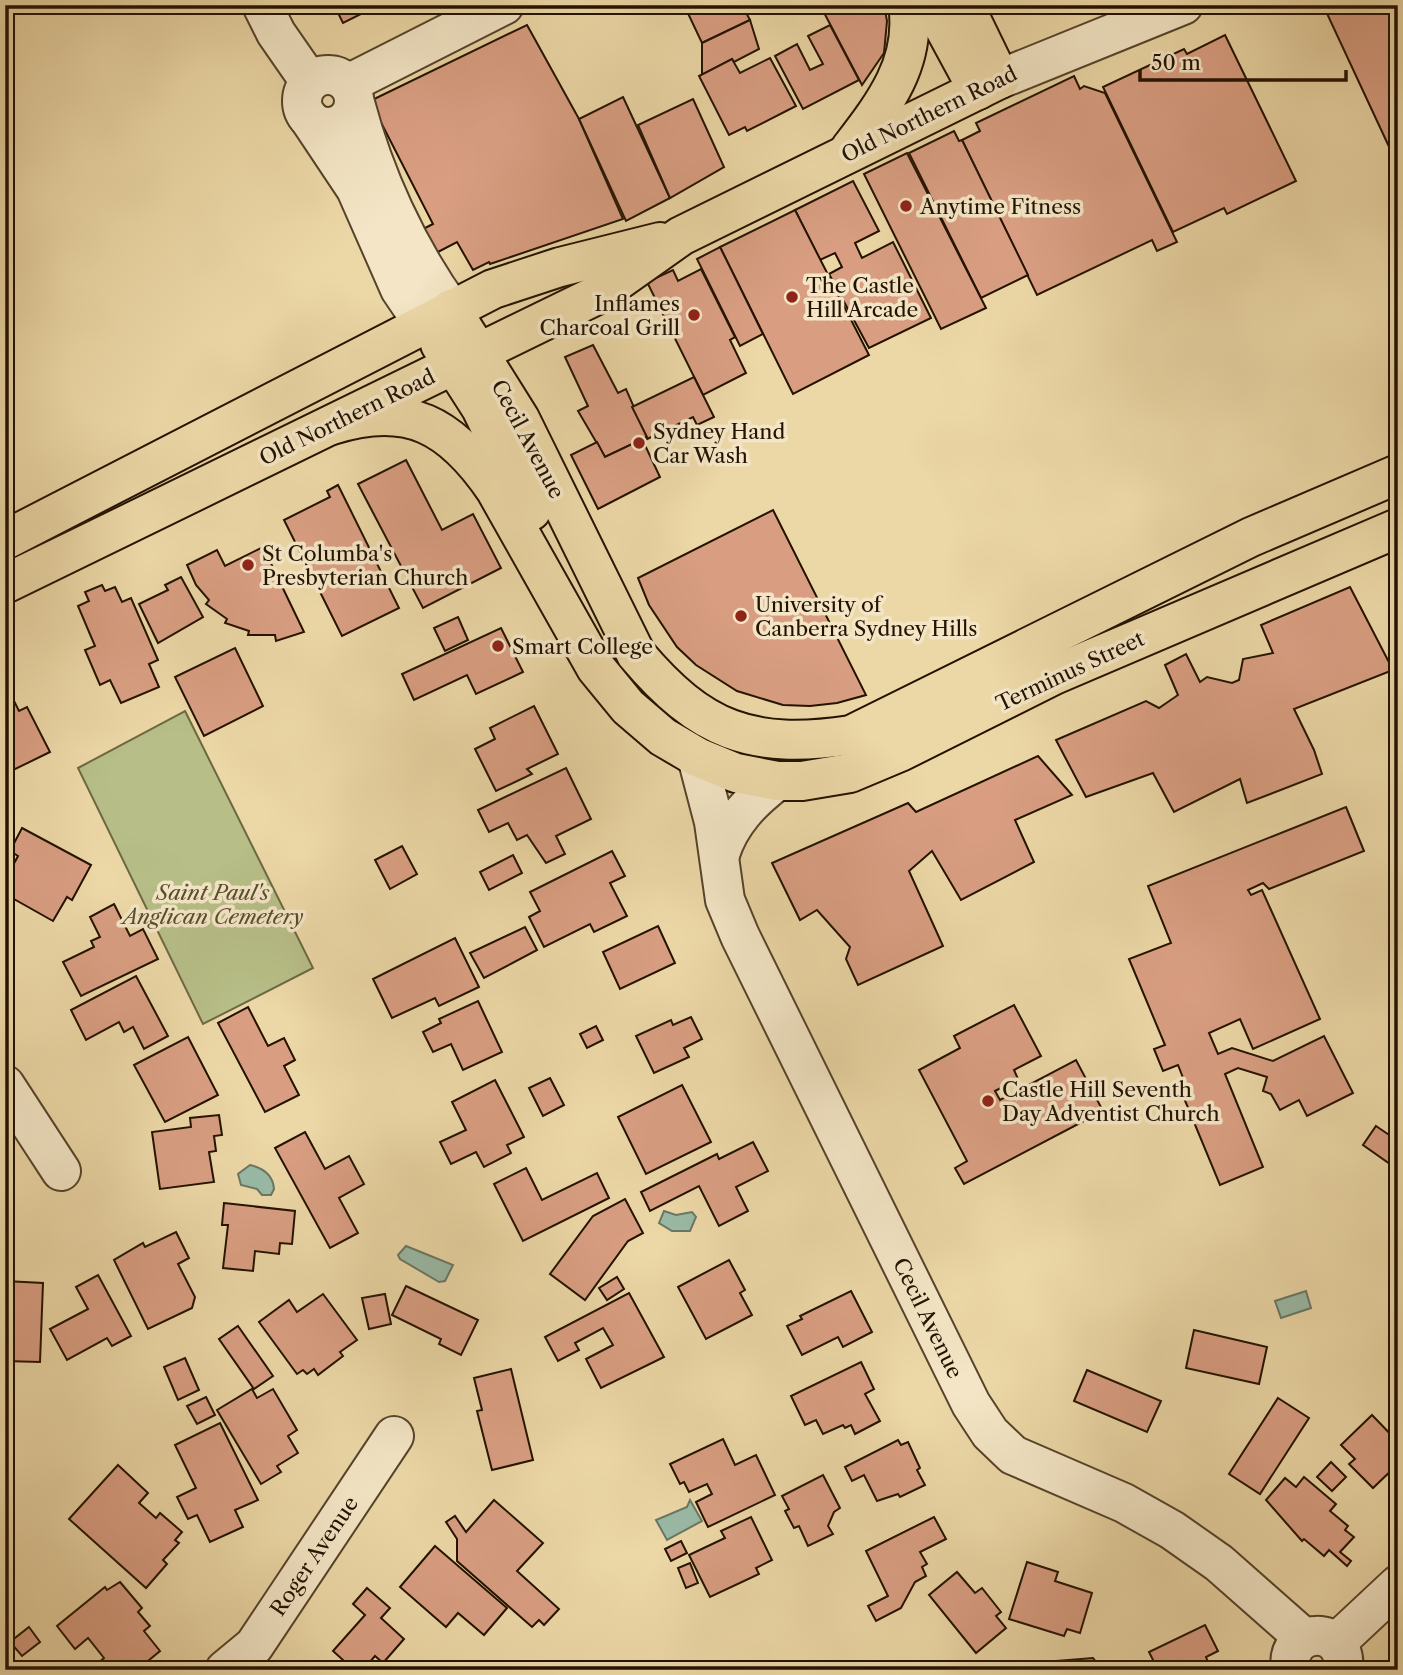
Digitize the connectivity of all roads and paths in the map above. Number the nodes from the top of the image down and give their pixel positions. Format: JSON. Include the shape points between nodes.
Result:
{"nodes":[{"id":1,"x":262,"y":5,"type":"edge"},
{"id":2,"x":504,"y":5,"type":"edge"},
{"id":3,"x":908,"y":5,"type":"edge"},
{"id":4,"x":932,"y":5,"type":"edge"},
{"id":5,"x":964,"y":5,"type":"edge"},
{"id":6,"x":1183,"y":5,"type":"edge"},
{"id":7,"x":989,"y":84,"type":"junction"},
{"id":8,"x":351,"y":93,"type":"junction"},
{"id":9,"x":309,"y":100,"type":"junction"},
{"id":10,"x":846,"y":153,"type":"junction"},
{"id":11,"x":681,"y":236,"type":"junction"},
{"id":12,"x":437,"y":316,"type":"junction"},
{"id":13,"x":468,"y":358,"type":"junction"},
{"id":14,"x":332,"y":425,"type":"junction"},
{"id":15,"x":1398,"y":474,"type":"edge"},
{"id":16,"x":1398,"y":527,"type":"edge"},
{"id":17,"x":1251,"y":537,"type":"junction"},
{"id":18,"x":5,"y":540,"type":"edge"},
{"id":19,"x":1272,"y":582,"type":"junction"},
{"id":20,"x":5,"y":584,"type":"edge"},
{"id":21,"x":568,"y":618,"type":"junction"},
{"id":22,"x":746,"y":736,"type":"joint"},
{"id":23,"x":697,"y":757,"type":"junction"},
{"id":24,"x":736,"y":773,"type":"joint"},
{"id":25,"x":777,"y":781,"type":"junction"},
{"id":26,"x":720,"y":855,"type":"junction"},
{"id":27,"x":5,"y":1085,"type":"edge"},
{"id":28,"x":61,"y":1171,"type":"dead end"},
{"id":29,"x":394,"y":1436,"type":"dead end"},
{"id":30,"x":1398,"y":1585,"type":"edge"},
{"id":31,"x":1319,"y":1655,"type":"edge"},
{"id":32,"x":225,"y":1670,"type":"edge"}],
"edges":[{"from":1,"to":9,"type":"street","name":"Cecil Avenue"},
{"from":2,"to":8,"type":"street"},
{"from":3,"to":10,"type":"main road","via":[[909,41],[900,73]]},
{"from":4,"to":7,"type":"main road"},
{"from":5,"to":7,"type":"main road"},
{"from":6,"to":7,"type":"street","name":"Old Northern Road"},
{"from":7,"to":10,"type":"main road","name":"Old Northern Road"},
{"from":8,"to":9,"type":"street","via":[[334,75],[317,77]]},
{"from":8,"to":12,"type":"street","name":"Cecil Avenue","via":[[382,183],[429,276]]},
{"from":9,"to":12,"type":"street","name":"Cecil Avenue","via":[[356,189],[400,289]]},
{"from":10,"to":11,"type":"main road","name":"Old Northern Road"},
{"from":11,"to":12,"type":"main road","name":"Old Northern Road","via":[[515,280]]},
{"from":11,"to":13,"type":"main road","name":"Old Northern Road","via":[[599,294]]},
{"from":12,"to":13,"type":"main road","name":"Cecil Avenue"},
{"from":12,"to":18,"type":"main road","name":"Old Northern Road"},
{"from":13,"to":14,"type":"main road","name":"Old Northern Road"},
{"from":13,"to":21,"type":"main road","name":"Cecil Avenue","via":[[551,555]]},
{"from":13,"to":22,"type":"main road","name":"Cecil Avenue","via":[[520,419],[636,654],[662,685],[703,718]]},
{"from":14,"to":20,"type":"main road","name":"Old Northern Road"},
{"from":14,"to":21,"type":"main road","name":"Cecil Avenue","via":[[394,415],[429,426],[456,443],[495,489]]},
{"from":15,"to":17,"type":"main road","name":"Terminus Street"},
{"from":16,"to":19,"type":"main road","name":"Terminus Street"},
{"from":17,"to":19,"type":"main road"},
{"from":17,"to":22,"type":"main road","name":"Terminus Street","via":[[851,735],[790,742]]},
{"from":19,"to":25,"type":"main road","name":"Terminus Street","via":[[1054,675],[850,773]]},
{"from":21,"to":23,"type":"main road","name":"Cecil Avenue","via":[[596,668],[628,707],[663,737]]},
{"from":23,"to":24,"type":"main road","name":"Cecil Avenue"},
{"from":23,"to":26,"type":"street","name":"Cecil Avenue"},
{"from":24,"to":25,"type":"main road","name":"Terminus Street"},
{"from":25,"to":26,"type":"street","via":[[745,808]]},
{"from":26,"to":31,"type":"street","name":"Cecil Avenue","via":[[725,900],[740,936],[971,1404],[990,1433],[1013,1455],[1124,1503],[1172,1530],[1219,1563]]},
{"from":27,"to":28,"type":"street"},
{"from":29,"to":32,"type":"street","name":"Roger Avenue","via":[[254,1646]]},
{"from":30,"to":31,"type":"street"}]}
